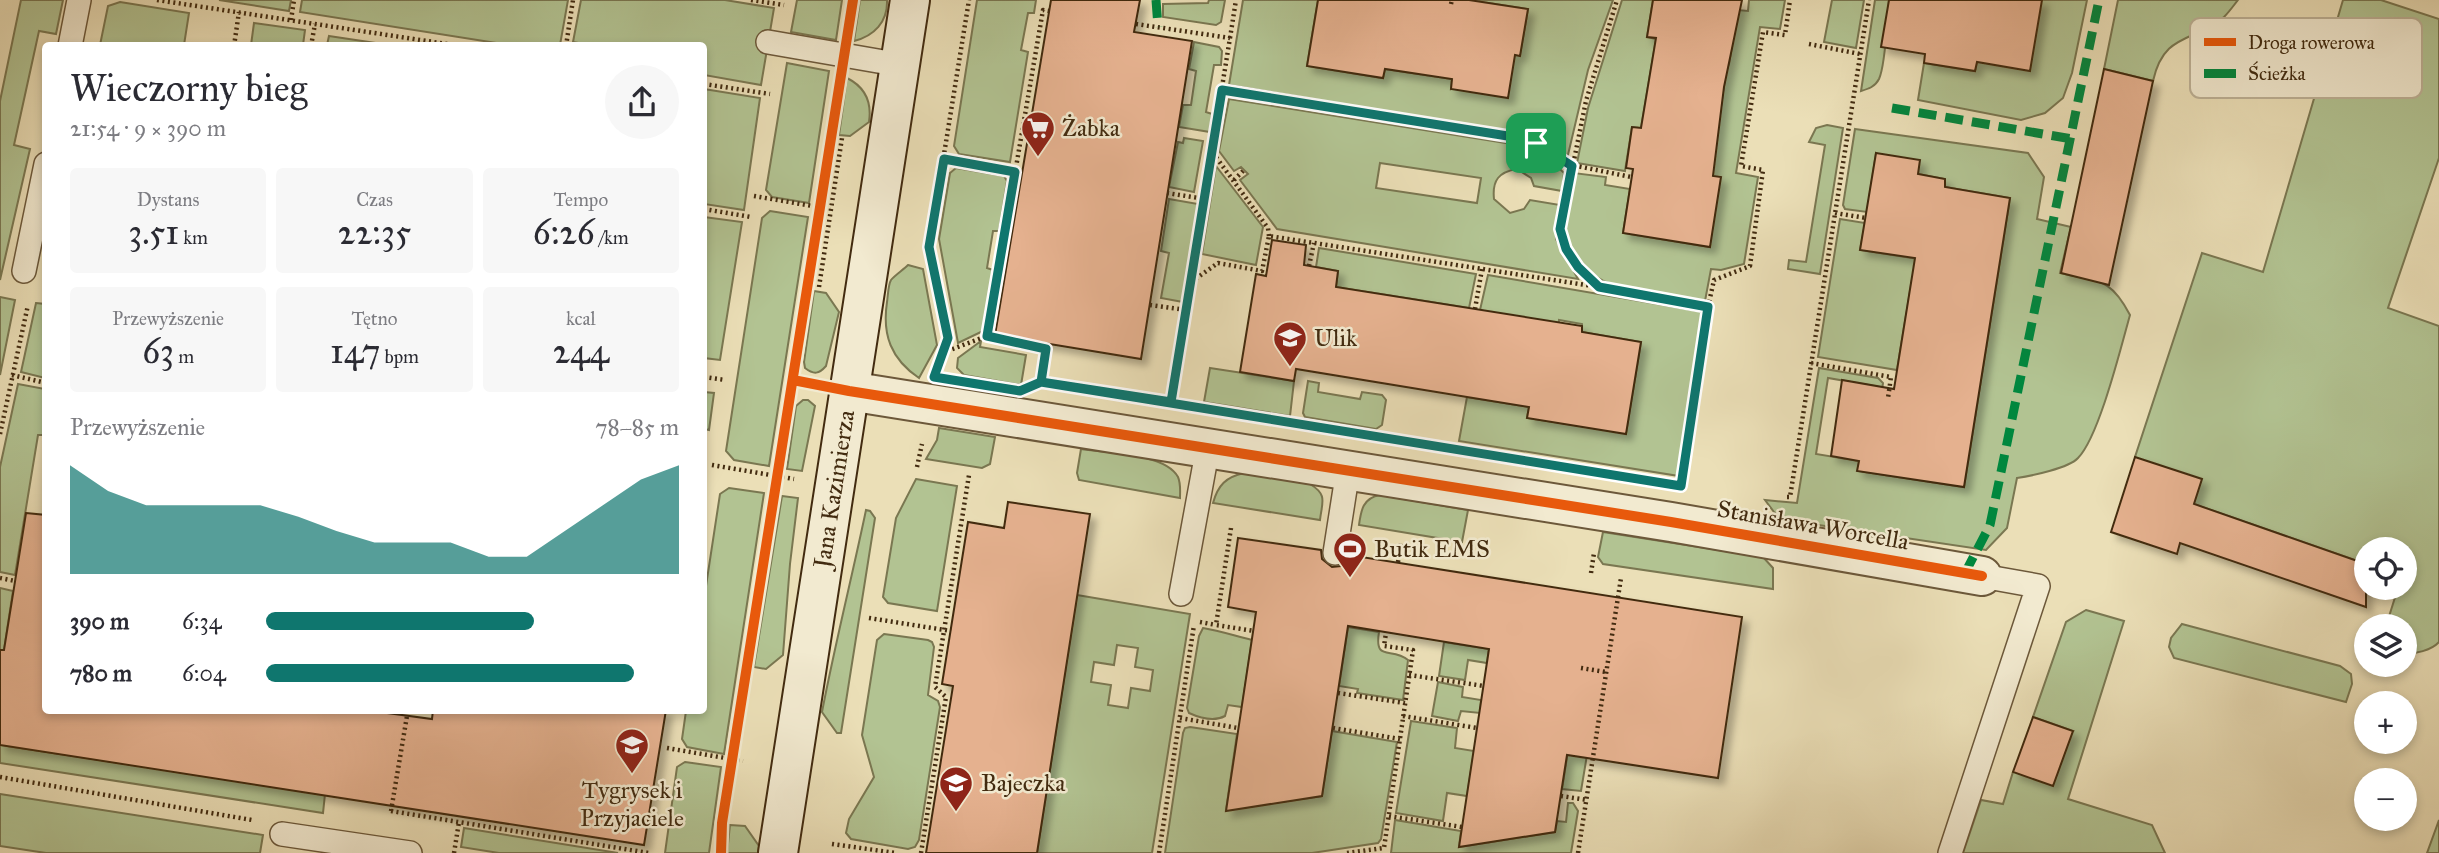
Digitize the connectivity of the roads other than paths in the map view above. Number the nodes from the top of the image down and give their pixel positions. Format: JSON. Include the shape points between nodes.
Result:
{"nodes":[{"id":1,"x":79,"y":0,"type":"edge"},
{"id":2,"x":911,"y":0,"type":"edge"},
{"id":3,"x":71,"y":42,"type":"edge"},
{"id":4,"x":768,"y":42,"type":"dead end"},
{"id":5,"x":901,"y":65,"type":"junction"},
{"id":6,"x":42,"y":183,"type":"edge"},
{"id":7,"x":24,"y":271,"type":"dead end"},
{"id":8,"x":849,"y":391,"type":"junction"},
{"id":9,"x":1209,"y":447,"type":"junction"},
{"id":10,"x":1349,"y":470,"type":"junction"},
{"id":11,"x":1335,"y":552,"type":"dead end"},
{"id":12,"x":1982,"y":576,"type":"joint"},
{"id":13,"x":1181,"y":594,"type":"dead end"},
{"id":14,"x":282,"y":834,"type":"dead end"},
{"id":15,"x":410,"y":853,"type":"edge"},
{"id":16,"x":778,"y":853,"type":"edge"},
{"id":17,"x":1950,"y":853,"type":"edge"}],
"edges":[{"from":1,"to":3,"type":"lane"},
{"from":2,"to":5,"type":"street","name":"Jana Kazimierza"},
{"from":4,"to":5,"type":"lane"},
{"from":5,"to":8,"type":"street","name":"Jana Kazimierza"},
{"from":6,"to":7,"type":"lane"},
{"from":8,"to":9,"type":"street","name":"Stanisława Worcella"},
{"from":8,"to":16,"type":"street","name":"Jana Kazimierza"},
{"from":9,"to":10,"type":"street","name":"Stanisława Worcella"},
{"from":9,"to":13,"type":"lane"},
{"from":10,"to":11,"type":"lane"},
{"from":10,"to":12,"type":"street","name":"Stanisława Worcella"},
{"from":12,"to":17,"type":"lane","via":[[2038,586]]},
{"from":14,"to":15,"type":"lane"}]}
